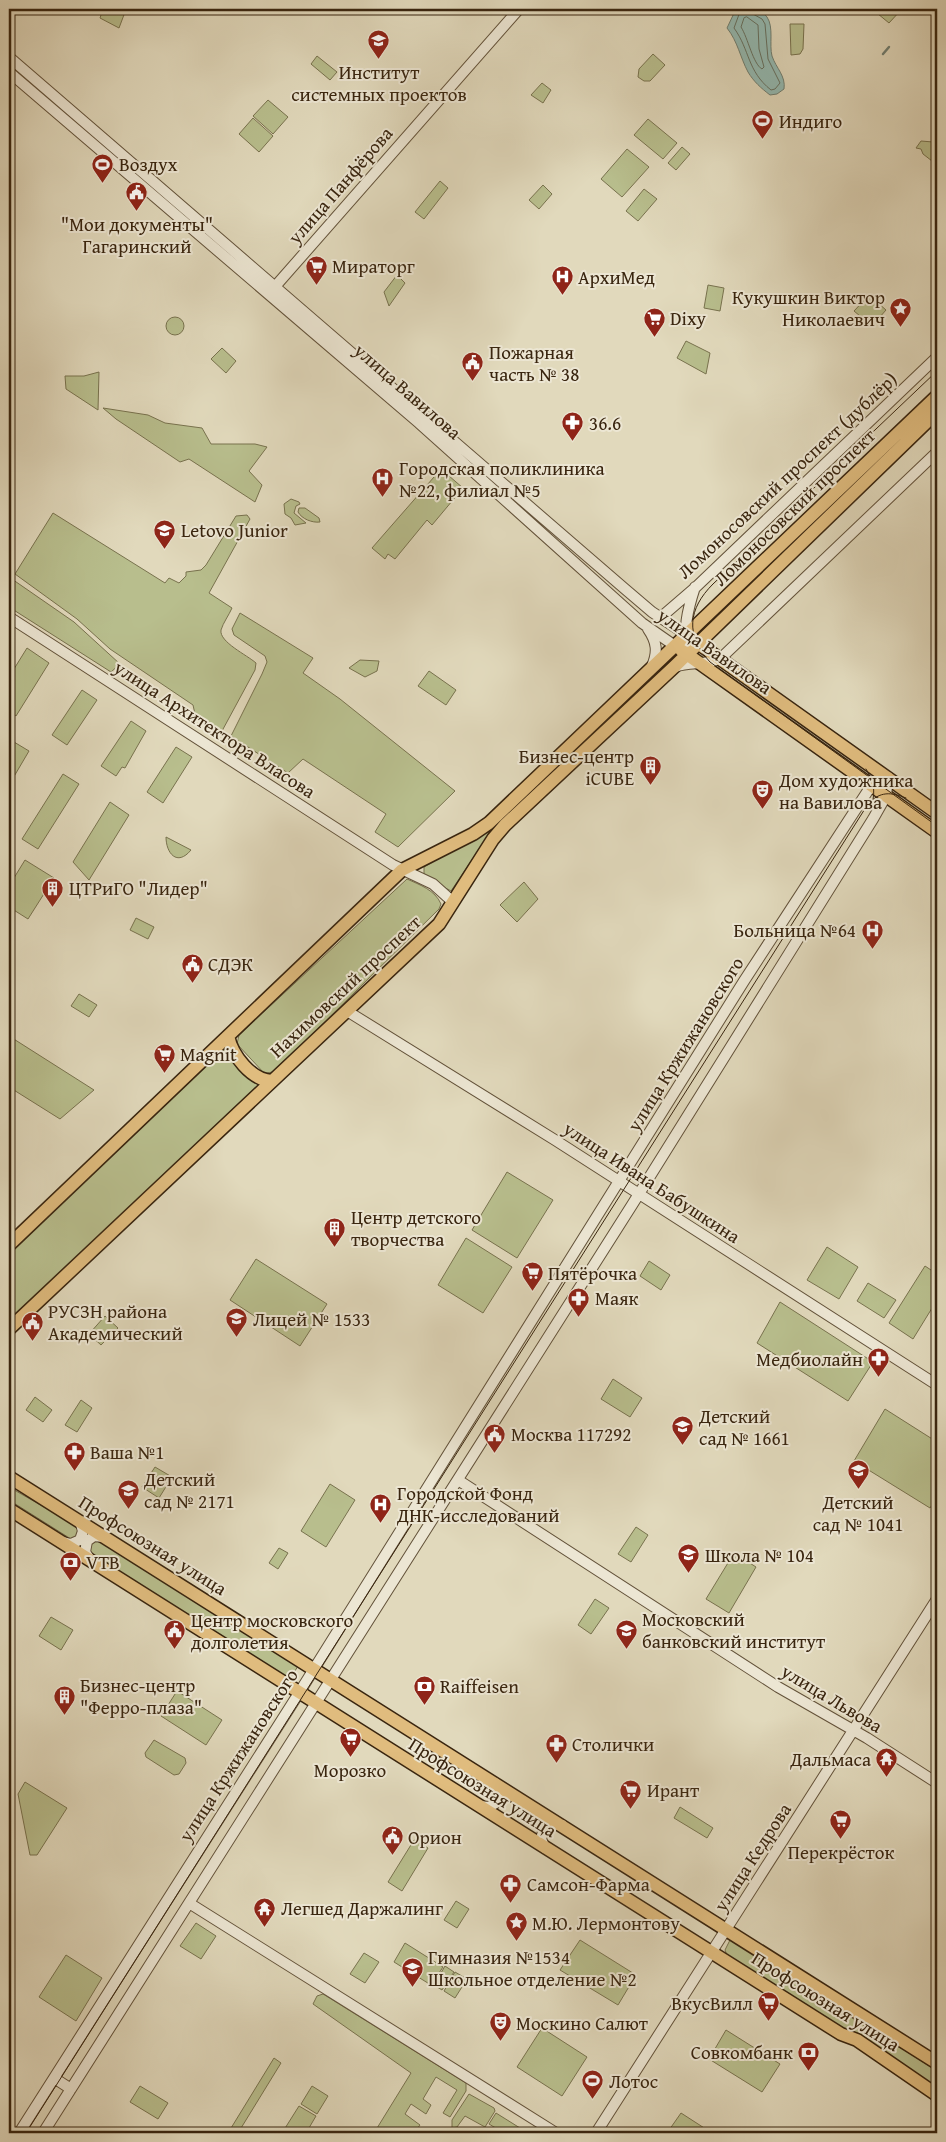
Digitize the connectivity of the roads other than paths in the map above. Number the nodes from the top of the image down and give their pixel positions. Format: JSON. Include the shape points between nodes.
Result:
{"nodes":[{"id":1,"x":519,"y":9,"type":"edge"},
{"id":2,"x":9,"y":56,"type":"edge"},
{"id":3,"x":9,"y":72,"type":"edge"},
{"id":4,"x":275,"y":286,"type":"junction"},
{"id":5,"x":268,"y":295,"type":"junction"},
{"id":6,"x":937,"y":357,"type":"edge"},
{"id":7,"x":937,"y":396,"type":"edge"},
{"id":8,"x":937,"y":412,"type":"edge"},
{"id":9,"x":937,"y":452,"type":"edge"},
{"id":10,"x":696,"y":586,"type":"junction"},
{"id":11,"x":625,"y":590,"type":"junction"},
{"id":12,"x":618,"y":602,"type":"junction"},
{"id":13,"x":9,"y":617,"type":"edge"},
{"id":14,"x":660,"y":618,"type":"junction"},
{"id":15,"x":642,"y":623,"type":"junction"},
{"id":16,"x":683,"y":638,"type":"junction"},
{"id":17,"x":698,"y":643,"type":"junction"},
{"id":18,"x":688,"y":654,"type":"junction"},
{"id":19,"x":721,"y":658,"type":"junction"},
{"id":20,"x":701,"y":664,"type":"junction"},
{"id":21,"x":652,"y":666,"type":"junction"},
{"id":22,"x":674,"y":667,"type":"junction"},
{"id":23,"x":888,"y":777,"type":"junction"},
{"id":24,"x":871,"y":786,"type":"junction"},
{"id":25,"x":886,"y":796,"type":"junction"},
{"id":26,"x":937,"y":812,"type":"edge"},
{"id":27,"x":937,"y":832,"type":"edge"},
{"id":28,"x":402,"y":870,"type":"junction"},
{"id":29,"x":453,"y":902,"type":"junction"},
{"id":30,"x":347,"y":1010,"type":"junction"},
{"id":31,"x":228,"y":1036,"type":"junction"},
{"id":32,"x":272,"y":1081,"type":"junction"},
{"id":33,"x":620,"y":1182,"type":"junction"},
{"id":34,"x":638,"y":1195,"type":"junction"},
{"id":35,"x":9,"y":1245,"type":"edge"},
{"id":36,"x":9,"y":1329,"type":"edge"},
{"id":37,"x":937,"y":1385,"type":"edge"},
{"id":38,"x":9,"y":1477,"type":"edge"},
{"id":39,"x":458,"y":1480,"type":"junction"},
{"id":40,"x":9,"y":1510,"type":"edge"},
{"id":41,"x":80,"y":1522,"type":"junction"},
{"id":42,"x":107,"y":1538,"type":"junction"},
{"id":43,"x":62,"y":1542,"type":"junction"},
{"id":44,"x":91,"y":1561,"type":"junction"},
{"id":45,"x":937,"y":1599,"type":"edge"},
{"id":46,"x":314,"y":1668,"type":"junction"},
{"id":47,"x":332,"y":1679,"type":"junction"},
{"id":48,"x":299,"y":1693,"type":"junction"},
{"id":49,"x":316,"y":1704,"type":"junction"},
{"id":50,"x":853,"y":1730,"type":"junction"},
{"id":51,"x":493,"y":1782,"type":"junction"},
{"id":52,"x":937,"y":1783,"type":"edge"},
{"id":53,"x":478,"y":1806,"type":"junction"},
{"id":54,"x":562,"y":1826,"type":"junction"},
{"id":55,"x":547,"y":1849,"type":"junction"},
{"id":56,"x":189,"y":1903,"type":"junction"},
{"id":57,"x":728,"y":1929,"type":"junction"},
{"id":58,"x":713,"y":1952,"type":"junction"},
{"id":59,"x":937,"y":2063,"type":"edge"},
{"id":60,"x":54,"y":2078,"type":"junction"},
{"id":61,"x":71,"y":2089,"type":"junction"},
{"id":62,"x":937,"y":2095,"type":"edge"},
{"id":63,"x":20,"y":2133,"type":"edge"},
{"id":64,"x":43,"y":2133,"type":"edge"},
{"id":65,"x":556,"y":2133,"type":"edge"},
{"id":66,"x":596,"y":2133,"type":"edge"}],
"edges":[{"from":1,"to":4,"type":"street","name":"улица Панфёрова"},
{"from":2,"to":4,"type":"street","name":"улица Вавилова"},
{"from":3,"to":5,"type":"street","name":"улица Вавилова"},
{"from":4,"to":5,"type":"street","name":"улица Панфёрова"},
{"from":4,"to":11,"type":"street","name":"улица Вавилова"},
{"from":5,"to":12,"type":"street","name":"улица Вавилова","via":[[409,415]]},
{"from":6,"to":10,"type":"street","name":"Ломоносовский проспект (дублёр)"},
{"from":7,"to":16,"type":"main road","name":"Ломоносовский проспект"},
{"from":8,"to":17,"type":"main road","name":"Ломоносовский проспект"},
{"from":9,"to":19,"type":"street"},
{"from":10,"to":14,"type":"street","name":"Ломоносовский проспект (дублёр)"},
{"from":10,"to":16,"type":"street"},
{"from":11,"to":12,"type":"street","via":[[628,595],[626,601]]},
{"from":11,"to":14,"type":"street","name":"улица Вавилова"},
{"from":12,"to":15,"type":"street","name":"улица Вавилова"},
{"from":13,"to":28,"type":"street","name":"улица Архитектора Власова"},
{"from":14,"to":16,"type":"street","name":"улица Вавилова"},
{"from":15,"to":16,"type":"street","name":"улица Вавилова"},
{"from":15,"to":21,"type":"street","via":[[656,643]]},
{"from":16,"to":17,"type":"main road","name":"улица Вавилова"},
{"from":16,"to":18,"type":"main road","name":"улица Вавилова"},
{"from":16,"to":21,"type":"main road"},
{"from":17,"to":18,"type":"main road","name":"Ломоносовский проспект"},
{"from":17,"to":19,"type":"main road","name":"улица Вавилова"},
{"from":18,"to":20,"type":"main road","name":"улица Вавилова"},
{"from":18,"to":22,"type":"main road","name":"Нахимовский проспект"},
{"from":19,"to":20,"type":"street"},
{"from":19,"to":23,"type":"main road","name":"улица Вавилова"},
{"from":20,"to":22,"type":"street"},
{"from":20,"to":24,"type":"main road","name":"улица Вавилова"},
{"from":21,"to":28,"type":"main road","via":[[489,823]]},
{"from":22,"to":29,"type":"main road","name":"Нахимовский проспект","via":[[505,825]]},
{"from":23,"to":24,"type":"street","name":"улица Кржижановского"},
{"from":23,"to":25,"type":"street","name":"улица Кржижановского"},
{"from":23,"to":26,"type":"main road","name":"улица Вавилова"},
{"from":24,"to":25,"type":"main road","name":"улица Вавилова"},
{"from":24,"to":33,"type":"street","name":"улица Кржижановского","via":[[744,981]]},
{"from":25,"to":27,"type":"main road","name":"улица Вавилова"},
{"from":25,"to":34,"type":"street","name":"улица Кржижановского"},
{"from":28,"to":29,"type":"street","name":"улица Архитектора Власова","via":[[433,884]]},
{"from":28,"to":31,"type":"main road"},
{"from":29,"to":30,"type":"main road","name":"Нахимовский проспект","via":[[439,924]]},
{"from":30,"to":32,"type":"main road","name":"Нахимовский проспект"},
{"from":30,"to":33,"type":"street","name":"улица Ивана Бабушкина"},
{"from":31,"to":32,"type":"main road","via":[[234,1053],[244,1065],[261,1079]]},
{"from":31,"to":35,"type":"main road"},
{"from":32,"to":36,"type":"main road","name":"Нахимовский проспект"},
{"from":33,"to":34,"type":"street","name":"улица Ивана Бабушкина"},
{"from":33,"to":46,"type":"street","name":"улица Кржижановского"},
{"from":34,"to":37,"type":"street","name":"улица Ивана Бабушкина"},
{"from":34,"to":39,"type":"street","name":"улица Кржижановского"},
{"from":38,"to":41,"type":"main road","name":"Профсоюзная улица"},
{"from":39,"to":47,"type":"street","name":"улица Кржижановского"},
{"from":39,"to":50,"type":"street","name":"улица Львова","via":[[778,1687]]},
{"from":40,"to":43,"type":"main road","name":"Профсоюзная улица"},
{"from":41,"to":42,"type":"main road","name":"Профсоюзная улица"},
{"from":41,"to":43,"type":"street","via":[[83,1531],[80,1540],[71,1544]]},
{"from":42,"to":44,"type":"street","via":[[94,1536],[87,1541],[85,1552]]},
{"from":42,"to":46,"type":"main road","name":"Профсоюзная улица"},
{"from":43,"to":44,"type":"main road","name":"Профсоюзная улица"},
{"from":44,"to":48,"type":"main road","name":"Профсоюзная улица"},
{"from":45,"to":50,"type":"street","name":"улица Кедрова"},
{"from":46,"to":47,"type":"main road","name":"Профсоюзная улица"},
{"from":46,"to":48,"type":"street","name":"улица Кржижановского"},
{"from":47,"to":49,"type":"street","name":"улица Кржижановского"},
{"from":47,"to":51,"type":"main road","name":"Профсоюзная улица"},
{"from":48,"to":49,"type":"main road","name":"Профсоюзная улица"},
{"from":48,"to":60,"type":"street","name":"улица Кржижановского"},
{"from":49,"to":53,"type":"main road","name":"Профсоюзная улица"},
{"from":49,"to":56,"type":"street","name":"улица Кржижановского"},
{"from":50,"to":52,"type":"street","name":"улица Львова"},
{"from":50,"to":57,"type":"street","name":"улица Кедрова"},
{"from":51,"to":53,"type":"street","via":[[499,1792],[496,1803],[485,1808]]},
{"from":51,"to":54,"type":"main road","name":"Профсоюзная улица"},
{"from":53,"to":55,"type":"main road","name":"Профсоюзная улица"},
{"from":54,"to":55,"type":"street","via":[[555,1823],[544,1828],[541,1839]]},
{"from":54,"to":57,"type":"main road","name":"Профсоюзная улица"},
{"from":55,"to":58,"type":"main road","name":"Профсоюзная улица"},
{"from":56,"to":61,"type":"street","name":"улица Кржижановского"},
{"from":56,"to":65,"type":"street"},
{"from":57,"to":58,"type":"street","name":"улица Кедрова"},
{"from":57,"to":59,"type":"main road","name":"Профсоюзная улица"},
{"from":58,"to":62,"type":"main road","name":"Профсоюзная улица","via":[[841,2034],[857,2040]]},
{"from":58,"to":66,"type":"street","name":"улица Кедрова"},
{"from":60,"to":61,"type":"street"},
{"from":60,"to":63,"type":"street","name":"улица Кржижановского"},
{"from":61,"to":64,"type":"street","name":"улица Кржижановского"}]}
